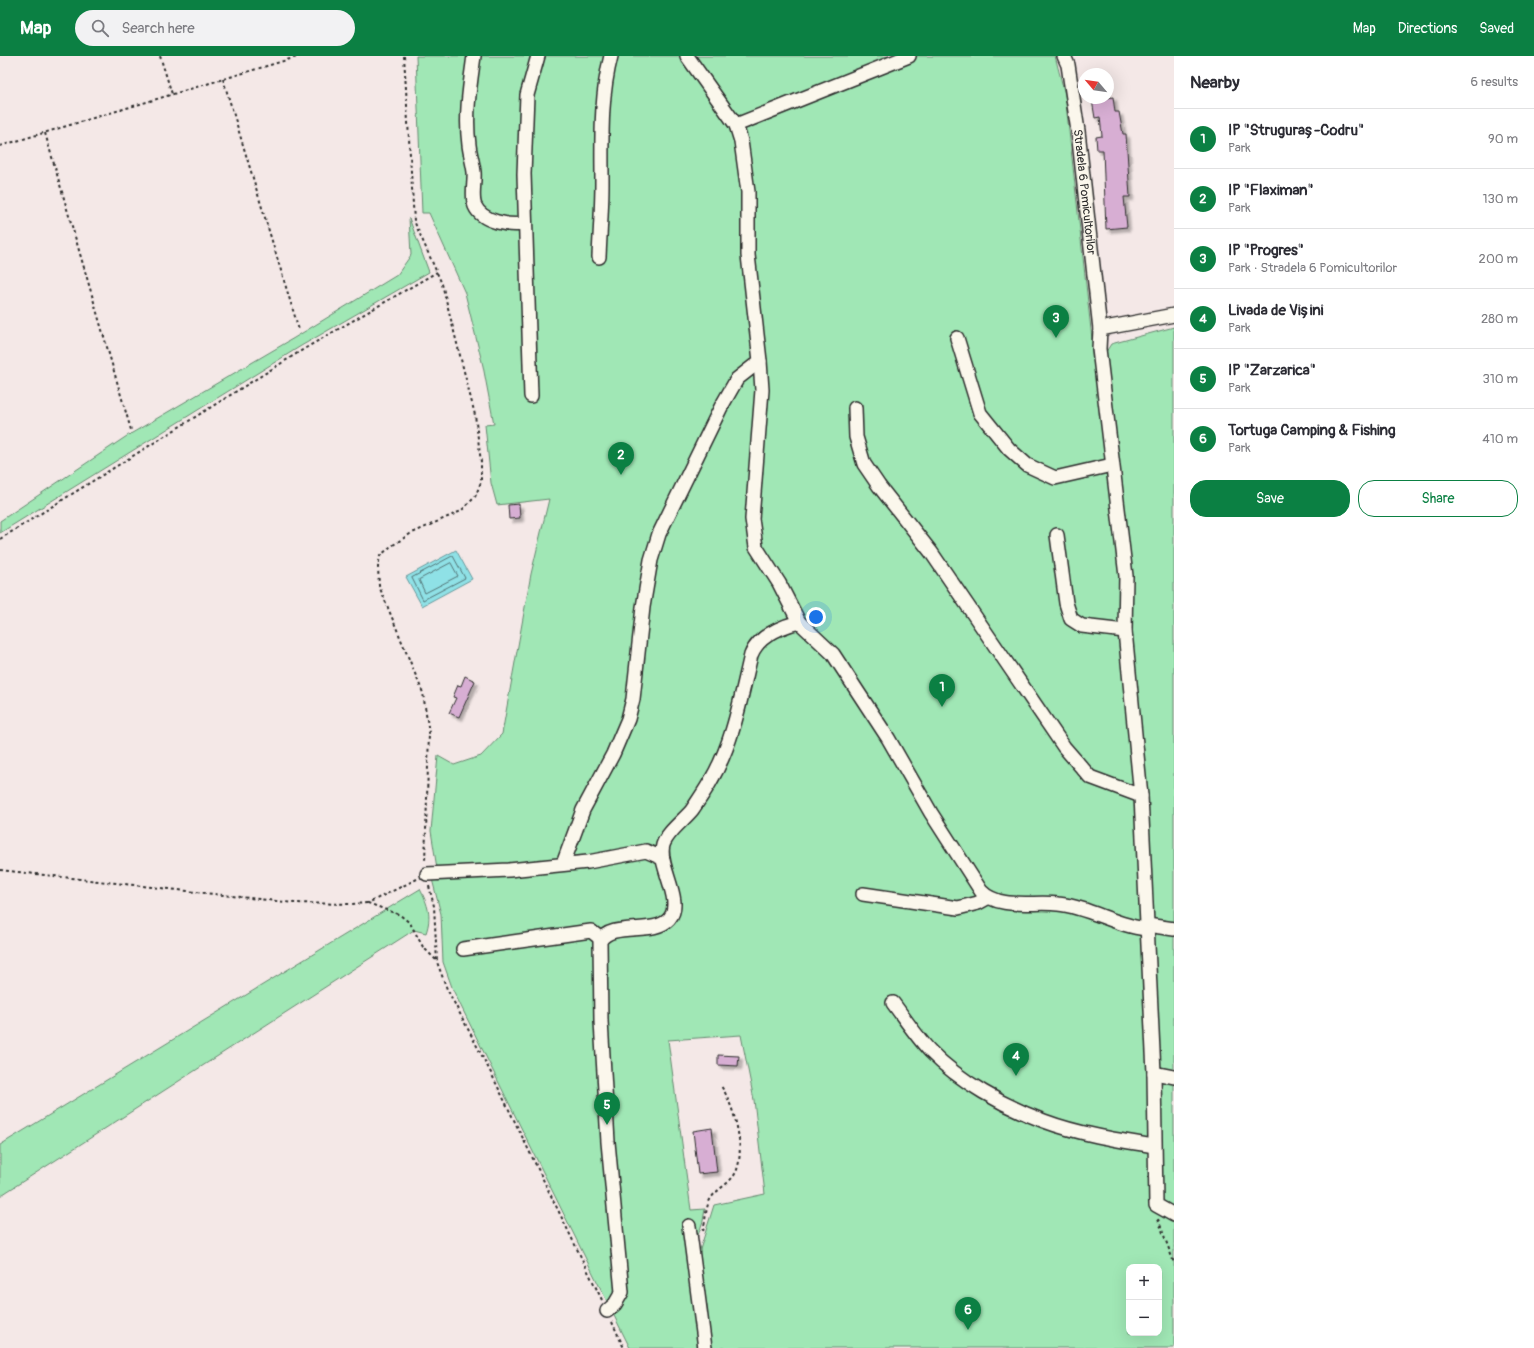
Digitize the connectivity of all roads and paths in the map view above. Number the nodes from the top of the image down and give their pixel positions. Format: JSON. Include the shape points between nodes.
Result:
{"nodes":[{"id":1,"x":160,"y":56,"type":"edge"},
{"id":2,"x":300,"y":56,"type":"edge"},
{"id":3,"x":404,"y":56,"type":"edge"},
{"id":4,"x":474,"y":56,"type":"edge"},
{"id":5,"x":538,"y":56,"type":"edge"},
{"id":6,"x":611,"y":56,"type":"edge"},
{"id":7,"x":687,"y":56,"type":"edge"},
{"id":8,"x":910,"y":56,"type":"edge"},
{"id":9,"x":1064,"y":56,"type":"edge"},
{"id":10,"x":223,"y":79,"type":"junction"},
{"id":11,"x":172,"y":94,"type":"junction"},
{"id":12,"x":736,"y":125,"type":"junction"},
{"id":13,"x":45,"y":133,"type":"junction"},
{"id":14,"x":0,"y":146,"type":"edge"},
{"id":15,"x":524,"y":224,"type":"junction"},
{"id":16,"x":599,"y":256,"type":"dead end"},
{"id":17,"x":437,"y":272,"type":"junction"},
{"id":18,"x":1174,"y":315,"type":"edge"},
{"id":19,"x":1100,"y":329,"type":"junction"},
{"id":20,"x":299,"y":330,"type":"dead end"},
{"id":21,"x":957,"y":338,"type":"dead end"},
{"id":22,"x":760,"y":361,"type":"junction"},
{"id":23,"x":531,"y":396,"type":"dead end"},
{"id":24,"x":855,"y":408,"type":"dead end"},
{"id":25,"x":132,"y":430,"type":"dead end"},
{"id":26,"x":1112,"y":465,"type":"junction"},
{"id":27,"x":1057,"y":535,"type":"dead end"},
{"id":28,"x":0,"y":539,"type":"edge"},
{"id":29,"x":799,"y":622,"type":"junction"},
{"id":30,"x":1125,"y":631,"type":"junction"},
{"id":31,"x":1141,"y":796,"type":"junction"},
{"id":32,"x":662,"y":858,"type":"junction"},
{"id":33,"x":563,"y":864,"type":"junction"},
{"id":34,"x":0,"y":870,"type":"edge"},
{"id":35,"x":427,"y":874,"type":"junction"},
{"id":36,"x":863,"y":894,"type":"dead end"},
{"id":37,"x":987,"y":898,"type":"junction"},
{"id":38,"x":368,"y":903,"type":"junction"},
{"id":39,"x":1147,"y":927,"type":"junction"},
{"id":40,"x":1174,"y":929,"type":"edge"},
{"id":41,"x":601,"y":939,"type":"junction"},
{"id":42,"x":462,"y":949,"type":"dead end"},
{"id":43,"x":437,"y":962,"type":"junction"},
{"id":44,"x":893,"y":1003,"type":"dead end"},
{"id":45,"x":1154,"y":1072,"type":"junction"},
{"id":46,"x":1174,"y":1077,"type":"edge"},
{"id":47,"x":721,"y":1086,"type":"dead end"},
{"id":48,"x":1154,"y":1146,"type":"junction"},
{"id":49,"x":1156,"y":1205,"type":"junction"},
{"id":50,"x":1174,"y":1215,"type":"edge"},
{"id":51,"x":689,"y":1226,"type":"dead end"},
{"id":52,"x":701,"y":1234,"type":"dead end"},
{"id":53,"x":1174,"y":1263,"type":"edge"},
{"id":54,"x":607,"y":1311,"type":"junction"},
{"id":55,"x":624,"y":1348,"type":"edge"},
{"id":56,"x":705,"y":1348,"type":"edge"}],
"edges":[{"from":1,"to":11,"type":"path"},
{"from":2,"to":10,"type":"path"},
{"from":3,"to":17,"type":"path","via":[[414,221]]},
{"from":4,"to":15,"type":"street","via":[[467,112],[474,172],[474,205],[480,213],[493,220],[516,225]]},
{"from":5,"to":15,"type":"street","via":[[527,95]]},
{"from":6,"to":16,"type":"street","via":[[603,98]]},
{"from":7,"to":12,"type":"street"},
{"from":8,"to":12,"type":"street"},
{"from":9,"to":19,"type":"street","name":"Stradela 6 Pomicultorilor","via":[[1068,65],[1078,131]]},
{"from":10,"to":11,"type":"path"},
{"from":10,"to":20,"type":"path"},
{"from":11,"to":13,"type":"path"},
{"from":12,"to":22,"type":"street","via":[[741,141],[748,192],[748,255]]},
{"from":13,"to":14,"type":"path"},
{"from":13,"to":25,"type":"path"},
{"from":15,"to":23,"type":"street"},
{"from":17,"to":28,"type":"path","via":[[304,349]]},
{"from":17,"to":35,"type":"path","via":[[475,415],[481,482],[475,497],[461,511],[390,546],[380,556],[378,567],[379,586],[423,693],[429,733],[424,856]]},
{"from":18,"to":19,"type":"street"},
{"from":19,"to":26,"type":"street","name":"Stradela 6 Pomicultorilor","via":[[1099,349]]},
{"from":21,"to":26,"type":"street","via":[[980,413],[1009,449],[1027,465],[1055,478]]},
{"from":22,"to":29,"type":"street","via":[[762,390],[752,519],[754,536],[756,547],[779,583]]},
{"from":22,"to":33,"type":"street","via":[[737,380],[721,407],[659,534],[651,560],[643,607],[633,699],[628,719],[613,754],[583,810]]},
{"from":24,"to":31,"type":"street","via":[[856,436],[864,464],[931,552],[1064,747],[1090,776]]},
{"from":26,"to":30,"type":"street","name":"Stradela 6 Pomicultorilor","via":[[1126,576]]},
{"from":27,"to":30,"type":"street","via":[[1062,581],[1071,620],[1082,626]]},
{"from":29,"to":32,"type":"street","via":[[786,625],[756,644],[729,739],[711,781],[692,810],[664,842]]},
{"from":29,"to":37,"type":"street","via":[[833,654]]},
{"from":30,"to":31,"type":"street","name":"Stradela 6 Pomicultorilor"},
{"from":31,"to":39,"type":"street","name":"Stradela 6 Pomicultorilor"},
{"from":32,"to":33,"type":"street","via":[[646,851]]},
{"from":32,"to":41,"type":"street","via":[[674,902],[670,918],[661,925],[608,933]]},
{"from":33,"to":35,"type":"street","via":[[509,870]]},
{"from":34,"to":38,"type":"path","via":[[294,903]]},
{"from":35,"to":38,"type":"path"},
{"from":35,"to":43,"type":"path","via":[[434,906]]},
{"from":36,"to":37,"type":"street","via":[[958,908]]},
{"from":37,"to":39,"type":"street","via":[[1002,903],[1060,904],[1133,927]]},
{"from":38,"to":43,"type":"path","via":[[400,915],[410,923],[423,947]]},
{"from":39,"to":40,"type":"street"},
{"from":39,"to":45,"type":"street","name":"Stradela 6 Pomicultorilor"},
{"from":41,"to":42,"type":"street","via":[[591,931]]},
{"from":41,"to":54,"type":"street","via":[[599,944],[608,1142],[622,1292]]},
{"from":43,"to":54,"type":"path","via":[[447,989],[491,1073]]},
{"from":44,"to":48,"type":"street","via":[[931,1052],[953,1071],[990,1095],[1052,1124]]},
{"from":45,"to":46,"type":"street"},
{"from":45,"to":48,"type":"street","name":"Stradela 6 Pomicultorilor"},
{"from":47,"to":52,"type":"path","via":[[727,1096],[736,1125],[740,1156],[736,1171],[730,1180],[710,1199]]},
{"from":48,"to":49,"type":"street","name":"Stradela 6 Pomicultorilor"},
{"from":49,"to":50,"type":"street"},
{"from":49,"to":53,"type":"path","via":[[1159,1226]]},
{"from":51,"to":56,"type":"street"},
{"from":54,"to":55,"type":"path"}]}
